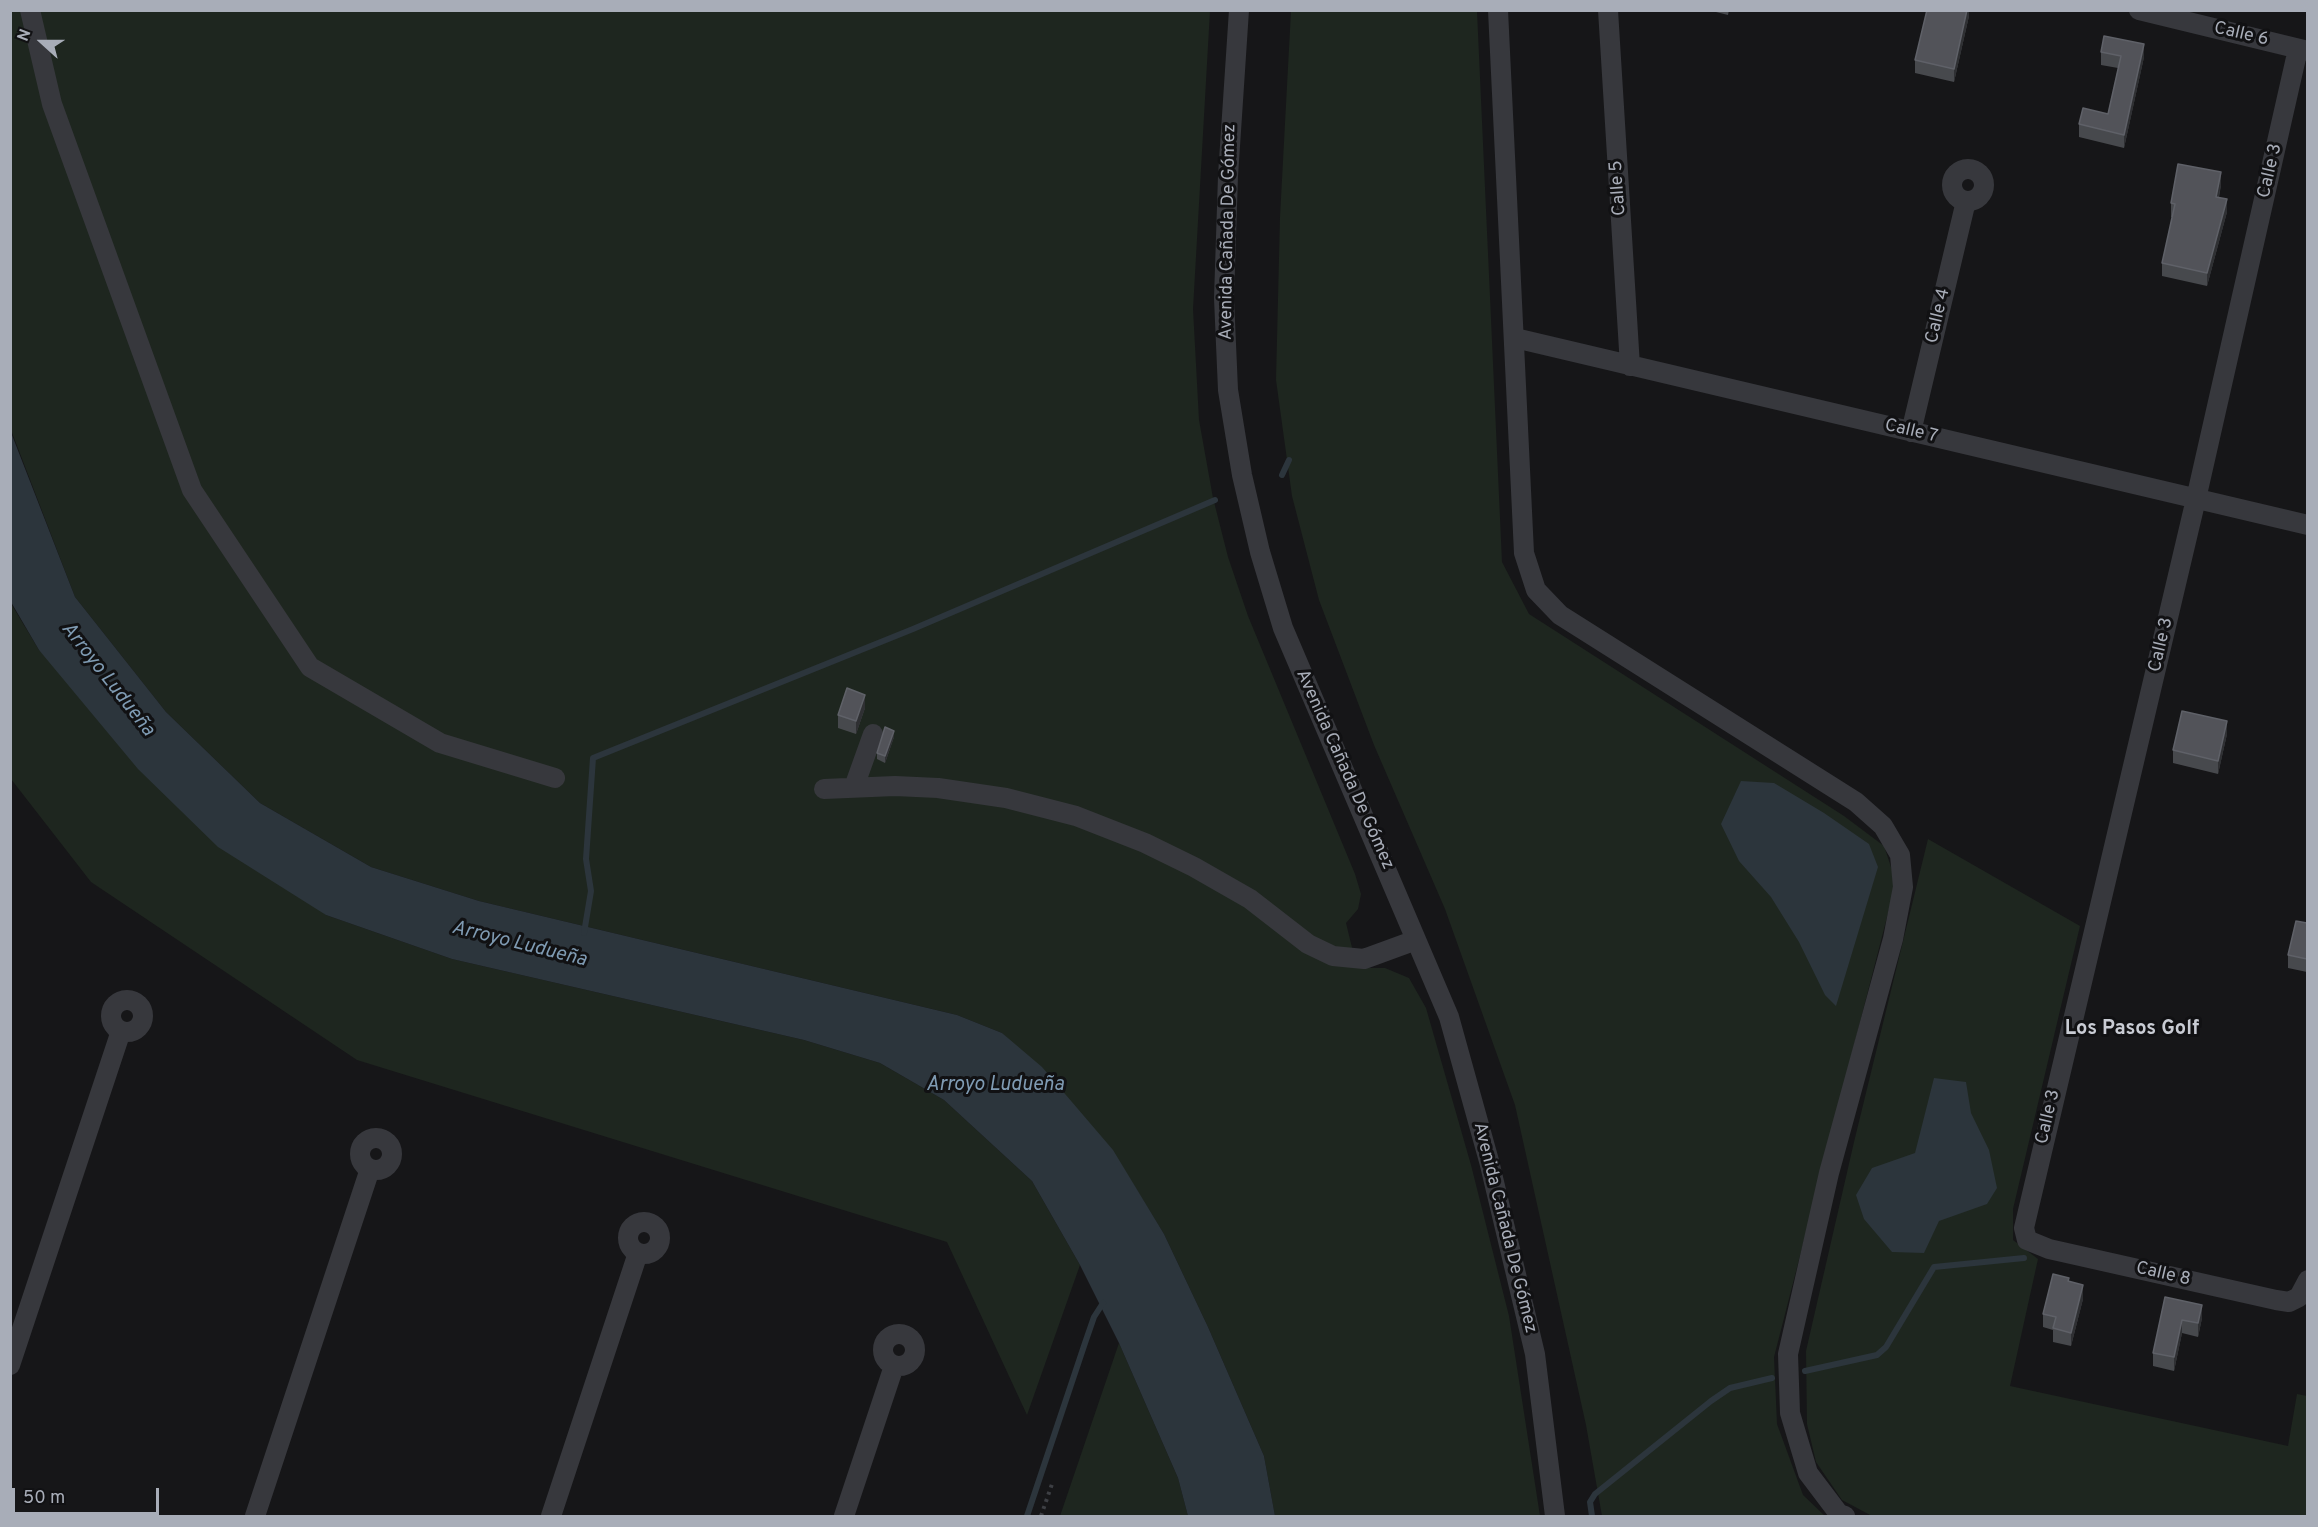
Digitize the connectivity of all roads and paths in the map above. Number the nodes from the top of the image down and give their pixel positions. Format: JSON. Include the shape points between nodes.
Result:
{"nodes":[{"id":1,"x":30,"y":10,"type":"edge"},
{"id":2,"x":1239,"y":10,"type":"edge"},
{"id":3,"x":1498,"y":10,"type":"edge"},
{"id":4,"x":1608,"y":10,"type":"edge"},
{"id":5,"x":2139,"y":10,"type":"edge"},
{"id":6,"x":2303,"y":50,"type":"edge"},
{"id":7,"x":1966,"y":201,"type":"dead end"},
{"id":8,"x":1515,"y":338,"type":"junction"},
{"id":9,"x":1630,"y":366,"type":"junction"},
{"id":10,"x":1911,"y":432,"type":"junction"},
{"id":11,"x":2196,"y":499,"type":"junction"},
{"id":12,"x":2307,"y":525,"type":"edge"},
{"id":13,"x":873,"y":734,"type":"dead end"},
{"id":14,"x":555,"y":778,"type":"dead end"},
{"id":15,"x":854,"y":787,"type":"junction"},
{"id":16,"x":824,"y":789,"type":"dead end"},
{"id":17,"x":1416,"y":940,"type":"junction"},
{"id":18,"x":121,"y":1031,"type":"dead end"},
{"id":19,"x":370,"y":1169,"type":"dead end"},
{"id":20,"x":2027,"y":1240,"type":"joint"},
{"id":21,"x":639,"y":1253,"type":"dead end"},
{"id":22,"x":2303,"y":1289,"type":"edge"},
{"id":23,"x":10,"y":1365,"type":"edge"},
{"id":24,"x":894,"y":1366,"type":"dead end"},
{"id":25,"x":1052,"y":1484,"type":"dead end"},
{"id":26,"x":255,"y":1516,"type":"edge"},
{"id":27,"x":551,"y":1516,"type":"edge"},
{"id":28,"x":844,"y":1516,"type":"edge"},
{"id":29,"x":1041,"y":1516,"type":"edge"},
{"id":30,"x":1555,"y":1516,"type":"edge"},
{"id":31,"x":1845,"y":1516,"type":"edge"}],
"edges":[{"from":1,"to":14,"type":"street","via":[[52,104],[192,490],[310,667],[440,743]]},
{"from":2,"to":17,"type":"street","name":"Avenida Cañada De Gómez","via":[[1224,298],[1228,390],[1242,476],[1283,628]]},
{"from":3,"to":8,"type":"street"},
{"from":4,"to":9,"type":"street","name":"Calle 5"},
{"from":5,"to":6,"type":"street","name":"Calle 6"},
{"from":6,"to":11,"type":"street","name":"Calle 3"},
{"from":7,"to":10,"type":"street","name":"Calle 4"},
{"from":8,"to":9,"type":"street","name":"Calle 7"},
{"from":8,"to":31,"type":"street","via":[[1524,553],[1536,590],[1560,615],[1856,802],[1883,826],[1900,855],[1903,887],[1893,939],[1829,1173],[1788,1354],[1790,1413],[1808,1473],[1839,1514]]},
{"from":9,"to":10,"type":"street","name":"Calle 7"},
{"from":10,"to":11,"type":"street","name":"Calle 7"},
{"from":11,"to":12,"type":"street","name":"Calle 7"},
{"from":11,"to":20,"type":"street","name":"Calle 3","via":[[2028,1208],[2024,1228]]},
{"from":13,"to":15,"type":"street"},
{"from":15,"to":16,"type":"street"},
{"from":15,"to":17,"type":"street","via":[[938,788],[1006,798],[1076,816],[1194,867],[1250,899],[1308,944],[1333,956],[1364,959]]},
{"from":17,"to":30,"type":"street","name":"Avenida Cañada De Gómez","via":[[1449,1017],[1489,1161],[1535,1354]]},
{"from":18,"to":23,"type":"street"},
{"from":19,"to":26,"type":"street"},
{"from":20,"to":22,"type":"street","name":"Calle 8","via":[[2049,1249],[2276,1300],[2289,1302]]},
{"from":21,"to":27,"type":"street"},
{"from":24,"to":28,"type":"street"},
{"from":25,"to":29,"type":"path"}]}
